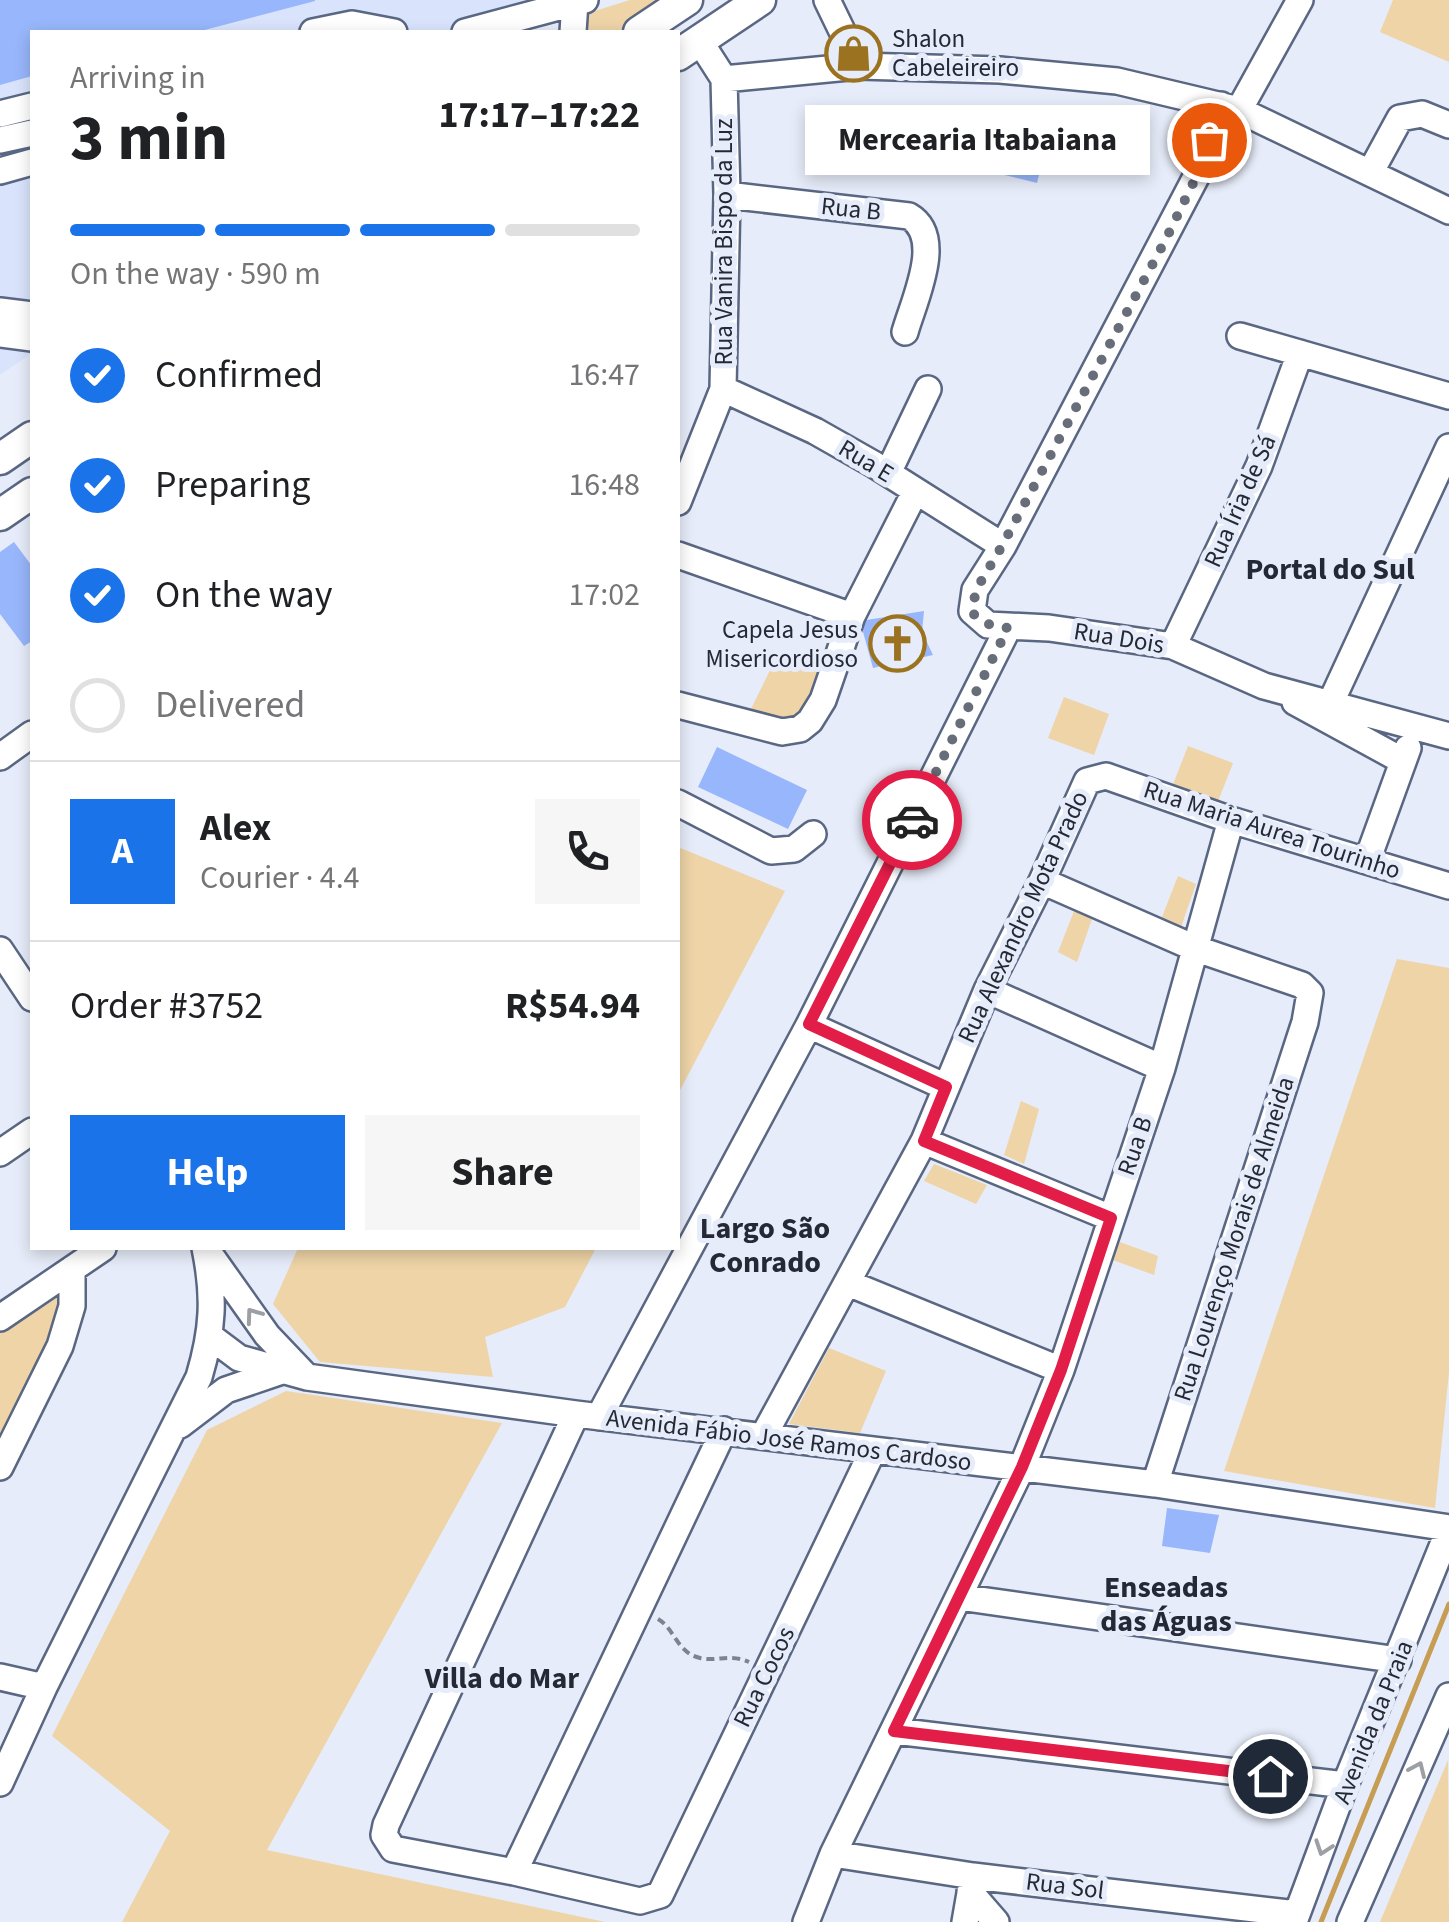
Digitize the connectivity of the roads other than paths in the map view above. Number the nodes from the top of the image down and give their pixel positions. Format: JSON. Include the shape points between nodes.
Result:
{"nodes":[{"id":1,"x":687,"y":0,"type":"edge"},
{"id":2,"x":760,"y":0,"type":"edge"},
{"id":3,"x":827,"y":0,"type":"edge"},
{"id":4,"x":1300,"y":0,"type":"edge"},
{"id":5,"x":337,"y":1,"type":"edge"},
{"id":6,"x":580,"y":1,"type":"edge"},
{"id":7,"x":534,"y":23,"type":"edge"},
{"id":8,"x":321,"y":30,"type":"edge"},
{"id":9,"x":384,"y":30,"type":"edge"},
{"id":10,"x":486,"y":30,"type":"edge"},
{"id":11,"x":573,"y":30,"type":"edge"},
{"id":12,"x":643,"y":30,"type":"edge"},
{"id":13,"x":688,"y":47,"type":"edge"},
{"id":14,"x":859,"y":66,"type":"junction"},
{"id":15,"x":724,"y":79,"type":"junction"},
{"id":16,"x":30,"y":106,"type":"edge"},
{"id":17,"x":1230,"y":108,"type":"junction"},
{"id":18,"x":0,"y":114,"type":"edge"},
{"id":19,"x":1449,"y":125,"type":"edge"},
{"id":20,"x":30,"y":132,"type":"edge"},
{"id":21,"x":0,"y":140,"type":"edge"},
{"id":22,"x":30,"y":163,"type":"edge"},
{"id":23,"x":0,"y":172,"type":"edge"},
{"id":24,"x":1370,"y":173,"type":"junction"},
{"id":25,"x":728,"y":195,"type":"junction"},
{"id":26,"x":1449,"y":211,"type":"edge"},
{"id":27,"x":0,"y":311,"type":"edge"},
{"id":28,"x":30,"y":316,"type":"edge"},
{"id":29,"x":906,"y":332,"type":"dead end"},
{"id":30,"x":0,"y":334,"type":"edge"},
{"id":31,"x":1240,"y":336,"type":"dead end"},
{"id":32,"x":30,"y":338,"type":"edge"},
{"id":33,"x":1300,"y":353,"type":"junction"},
{"id":34,"x":723,"y":389,"type":"junction"},
{"id":35,"x":928,"y":389,"type":"dead end"},
{"id":36,"x":1449,"y":396,"type":"edge"},
{"id":37,"x":30,"y":438,"type":"edge"},
{"id":38,"x":1449,"y":447,"type":"edge"},
{"id":39,"x":0,"y":458,"type":"edge"},
{"id":40,"x":888,"y":473,"type":"junction"},
{"id":41,"x":915,"y":492,"type":"junction"},
{"id":42,"x":680,"y":497,"type":"edge"},
{"id":43,"x":30,"y":499,"type":"edge"},
{"id":44,"x":0,"y":515,"type":"edge"},
{"id":45,"x":1002,"y":546,"type":"junction"},
{"id":46,"x":680,"y":556,"type":"edge"},
{"id":47,"x":852,"y":616,"type":"junction"},
{"id":48,"x":1008,"y":628,"type":"junction"},
{"id":49,"x":1173,"y":646,"type":"junction"},
{"id":50,"x":1264,"y":686,"type":"junction"},
{"id":51,"x":1330,"y":702,"type":"junction"},
{"id":52,"x":680,"y":709,"type":"edge"},
{"id":53,"x":1416,"y":727,"type":"junction"},
{"id":54,"x":1449,"y":736,"type":"edge"},
{"id":55,"x":29,"y":743,"type":"edge"},
{"id":56,"x":0,"y":757,"type":"edge"},
{"id":57,"x":1403,"y":761,"type":"junction"},
{"id":58,"x":1095,"y":776,"type":"joint"},
{"id":59,"x":680,"y":804,"type":"edge"},
{"id":60,"x":1231,"y":820,"type":"junction"},
{"id":61,"x":813,"y":834,"type":"dead end"},
{"id":62,"x":1367,"y":860,"type":"junction"},
{"id":63,"x":1042,"y":881,"type":"junction"},
{"id":64,"x":1449,"y":886,"type":"edge"},
{"id":65,"x":1197,"y":949,"type":"junction"},
{"id":66,"x":0,"y":950,"type":"edge"},
{"id":67,"x":7,"y":977,"type":"edge"},
{"id":68,"x":986,"y":990,"type":"junction"},
{"id":69,"x":30,"y":996,"type":"edge"},
{"id":70,"x":809,"y":1024,"type":"junction"},
{"id":71,"x":1162,"y":1068,"type":"junction"},
{"id":72,"x":946,"y":1087,"type":"junction"},
{"id":73,"x":30,"y":1132,"type":"edge"},
{"id":74,"x":924,"y":1141,"type":"junction"},
{"id":75,"x":0,"y":1153,"type":"edge"},
{"id":76,"x":1111,"y":1218,"type":"junction"},
{"id":77,"x":100,"y":1250,"type":"edge"},
{"id":78,"x":205,"y":1250,"type":"edge"},
{"id":79,"x":206,"y":1250,"type":"edge"},
{"id":80,"x":72,"y":1268,"type":"junction"},
{"id":81,"x":848,"y":1284,"type":"junction"},
{"id":82,"x":0,"y":1318,"type":"edge"},
{"id":83,"x":211,"y":1337,"type":"junction"},
{"id":84,"x":1061,"y":1370,"type":"junction"},
{"id":85,"x":279,"y":1372,"type":"junction"},
{"id":86,"x":307,"y":1377,"type":"junction"},
{"id":87,"x":588,"y":1416,"type":"junction"},
{"id":88,"x":724,"y":1430,"type":"junction"},
{"id":89,"x":173,"y":1432,"type":"junction"},
{"id":90,"x":764,"y":1435,"type":"junction"},
{"id":91,"x":873,"y":1450,"type":"junction"},
{"id":92,"x":1022,"y":1467,"type":"junction"},
{"id":93,"x":0,"y":1468,"type":"edge"},
{"id":94,"x":1154,"y":1484,"type":"junction"},
{"id":95,"x":1449,"y":1529,"type":"edge"},
{"id":96,"x":959,"y":1598,"type":"junction"},
{"id":97,"x":1398,"y":1660,"type":"junction"},
{"id":98,"x":0,"y":1677,"type":"edge"},
{"id":99,"x":44,"y":1687,"type":"junction"},
{"id":100,"x":1449,"y":1696,"type":"edge"},
{"id":101,"x":894,"y":1731,"type":"junction"},
{"id":102,"x":0,"y":1783,"type":"edge"},
{"id":103,"x":1346,"y":1785,"type":"junction"},
{"id":104,"x":833,"y":1854,"type":"junction"},
{"id":105,"x":514,"y":1872,"type":"junction"},
{"id":106,"x":971,"y":1884,"type":"junction"},
{"id":107,"x":1296,"y":1918,"type":"edge"},
{"id":108,"x":806,"y":1922,"type":"edge"},
{"id":109,"x":965,"y":1922,"type":"edge"},
{"id":110,"x":996,"y":1922,"type":"edge"},
{"id":111,"x":1350,"y":1922,"type":"edge"}],
"edges":[{"from":1,"to":12,"type":"main road"},
{"from":2,"to":13,"type":"main road"},
{"from":3,"to":14,"type":"street"},
{"from":4,"to":17,"type":"street"},
{"from":5,"to":8,"type":"street"},
{"from":6,"to":7,"type":"street"},
{"from":6,"to":11,"type":"street"},
{"from":7,"to":10,"type":"street"},
{"from":8,"to":9,"type":"street","via":[[352,24]]},
{"from":13,"to":15,"type":"street"},
{"from":14,"to":15,"type":"street"},
{"from":14,"to":17,"type":"street","via":[[1117,81]]},
{"from":15,"to":25,"type":"street","name":"Rua Vanira Bispo da Luz"},
{"from":16,"to":18,"type":"street"},
{"from":17,"to":24,"type":"street"},
{"from":17,"to":45,"type":"street"},
{"from":19,"to":24,"type":"street","via":[[1422,114],[1400,118]]},
{"from":20,"to":21,"type":"street"},
{"from":22,"to":23,"type":"street"},
{"from":24,"to":26,"type":"street"},
{"from":25,"to":29,"type":"street","name":"Rua B","via":[[918,222],[926,255]]},
{"from":25,"to":34,"type":"street","name":"Rua Vanira Bispo da Luz"},
{"from":27,"to":28,"type":"street"},
{"from":30,"to":32,"type":"street"},
{"from":31,"to":33,"type":"street"},
{"from":33,"to":36,"type":"street"},
{"from":33,"to":49,"type":"street","name":"Rua Íria de Sá","via":[[1259,466]]},
{"from":34,"to":40,"type":"street","name":"Rua E"},
{"from":34,"to":42,"type":"street","name":"Rua Vanira Bispo da Luz"},
{"from":35,"to":40,"type":"street"},
{"from":37,"to":39,"type":"main road"},
{"from":38,"to":51,"type":"street"},
{"from":40,"to":41,"type":"street","name":"Rua E"},
{"from":41,"to":45,"type":"street","name":"Rua E"},
{"from":41,"to":47,"type":"street"},
{"from":43,"to":44,"type":"main road"},
{"from":45,"to":48,"type":"street","name":"Rua Dois","via":[[976,590],[972,612],[988,625]]},
{"from":46,"to":47,"type":"street"},
{"from":47,"to":52,"type":"street","via":[[823,700],[800,729],[782,732]]},
{"from":48,"to":49,"type":"street","name":"Rua Dois"},
{"from":48,"to":70,"type":"street"},
{"from":49,"to":50,"type":"street","name":"Rua Dois"},
{"from":50,"to":51,"type":"street","name":"Rua Dois"},
{"from":50,"to":57,"type":"street","name":"Rua Dois"},
{"from":51,"to":53,"type":"street","name":"Rua Dois"},
{"from":53,"to":54,"type":"street","name":"Rua Dois"},
{"from":53,"to":57,"type":"street"},
{"from":55,"to":56,"type":"street"},
{"from":57,"to":62,"type":"street"},
{"from":58,"to":60,"type":"street","name":"Rua Maria Aurea Tourinho"},
{"from":58,"to":63,"type":"street","name":"Rua Alexandro Mota Prado","via":[[1083,786]]},
{"from":59,"to":61,"type":"street","via":[[771,851],[794,849]]},
{"from":60,"to":62,"type":"street","name":"Rua Maria Aurea Tourinho"},
{"from":60,"to":65,"type":"street","name":"Rua B"},
{"from":62,"to":64,"type":"street","name":"Rua Maria Aurea Tourinho"},
{"from":63,"to":65,"type":"street"},
{"from":63,"to":68,"type":"street","name":"Rua Alexandro Mota Prado"},
{"from":65,"to":71,"type":"street","name":"Rua B"},
{"from":65,"to":94,"type":"street","name":"Rua Lourenço Morais de Almeida","via":[[1310,992]]},
{"from":66,"to":67,"type":"street"},
{"from":67,"to":69,"type":"street"},
{"from":68,"to":71,"type":"street"},
{"from":68,"to":72,"type":"street","name":"Rua Alexandro Mota Prado"},
{"from":70,"to":72,"type":"street"},
{"from":70,"to":87,"type":"street"},
{"from":71,"to":76,"type":"street","name":"Rua B"},
{"from":72,"to":74,"type":"street","name":"Rua Alexandro Mota Prado"},
{"from":73,"to":75,"type":"street"},
{"from":74,"to":76,"type":"street"},
{"from":74,"to":81,"type":"street","name":"Rua Alexandro Mota Prado"},
{"from":76,"to":84,"type":"street","name":"Rua B"},
{"from":77,"to":80,"type":"street"},
{"from":78,"to":83,"type":"street"},
{"from":86,"to":79,"type":"street","one_way":true},
{"from":80,"to":82,"type":"street"},
{"from":80,"to":93,"type":"street","via":[[72,1306],[60,1346]]},
{"from":81,"to":84,"type":"street"},
{"from":81,"to":90,"type":"street","name":"Rua Alexandro Mota Prado"},
{"from":83,"to":85,"type":"street","name":"Avenida Fábio José Ramos Cardoso","via":[[239,1358]]},
{"from":83,"to":89,"type":"street"},
{"from":84,"to":92,"type":"street","name":"Rua B"},
{"from":85,"to":86,"type":"street","name":"Avenida Fábio José Ramos Cardoso"},
{"from":85,"to":89,"type":"street","via":[[226,1390]]},
{"from":86,"to":87,"type":"street","name":"Avenida Fábio José Ramos Cardoso"},
{"from":87,"to":88,"type":"street","name":"Avenida Fábio José Ramos Cardoso"},
{"from":87,"to":105,"type":"street","via":[[386,1826],[393,1849]]},
{"from":88,"to":90,"type":"street","name":"Avenida Fábio José Ramos Cardoso"},
{"from":88,"to":105,"type":"street"},
{"from":89,"to":99,"type":"street"},
{"from":90,"to":91,"type":"street","name":"Avenida Fábio José Ramos Cardoso"},
{"from":91,"to":92,"type":"street","name":"Avenida Fábio José Ramos Cardoso"},
{"from":91,"to":105,"type":"street","name":"Rua Cocos","via":[[660,1895],[640,1901]]},
{"from":92,"to":94,"type":"street","name":"Avenida Fábio José Ramos Cardoso"},
{"from":92,"to":96,"type":"street","name":"Rua B"},
{"from":94,"to":95,"type":"street","name":"Avenida Fábio José Ramos Cardoso"},
{"from":95,"to":97,"type":"street","name":"Avenida da Praia"},
{"from":96,"to":97,"type":"street"},
{"from":96,"to":101,"type":"street","name":"Rua B"},
{"from":97,"to":103,"type":"street","name":"Avenida da Praia"},
{"from":98,"to":99,"type":"street"},
{"from":99,"to":102,"type":"street"},
{"from":111,"to":100,"type":"street","one_way":true},
{"from":101,"to":103,"type":"street"},
{"from":101,"to":104,"type":"street","name":"Rua B"},
{"from":103,"to":107,"type":"street","name":"Avenida da Praia","one_way":true},
{"from":104,"to":106,"type":"street","name":"Rua Sol"},
{"from":104,"to":108,"type":"street","name":"Rua B"},
{"from":106,"to":107,"type":"street","name":"Rua Sol"},
{"from":106,"to":109,"type":"street"},
{"from":106,"to":110,"type":"street"}]}
